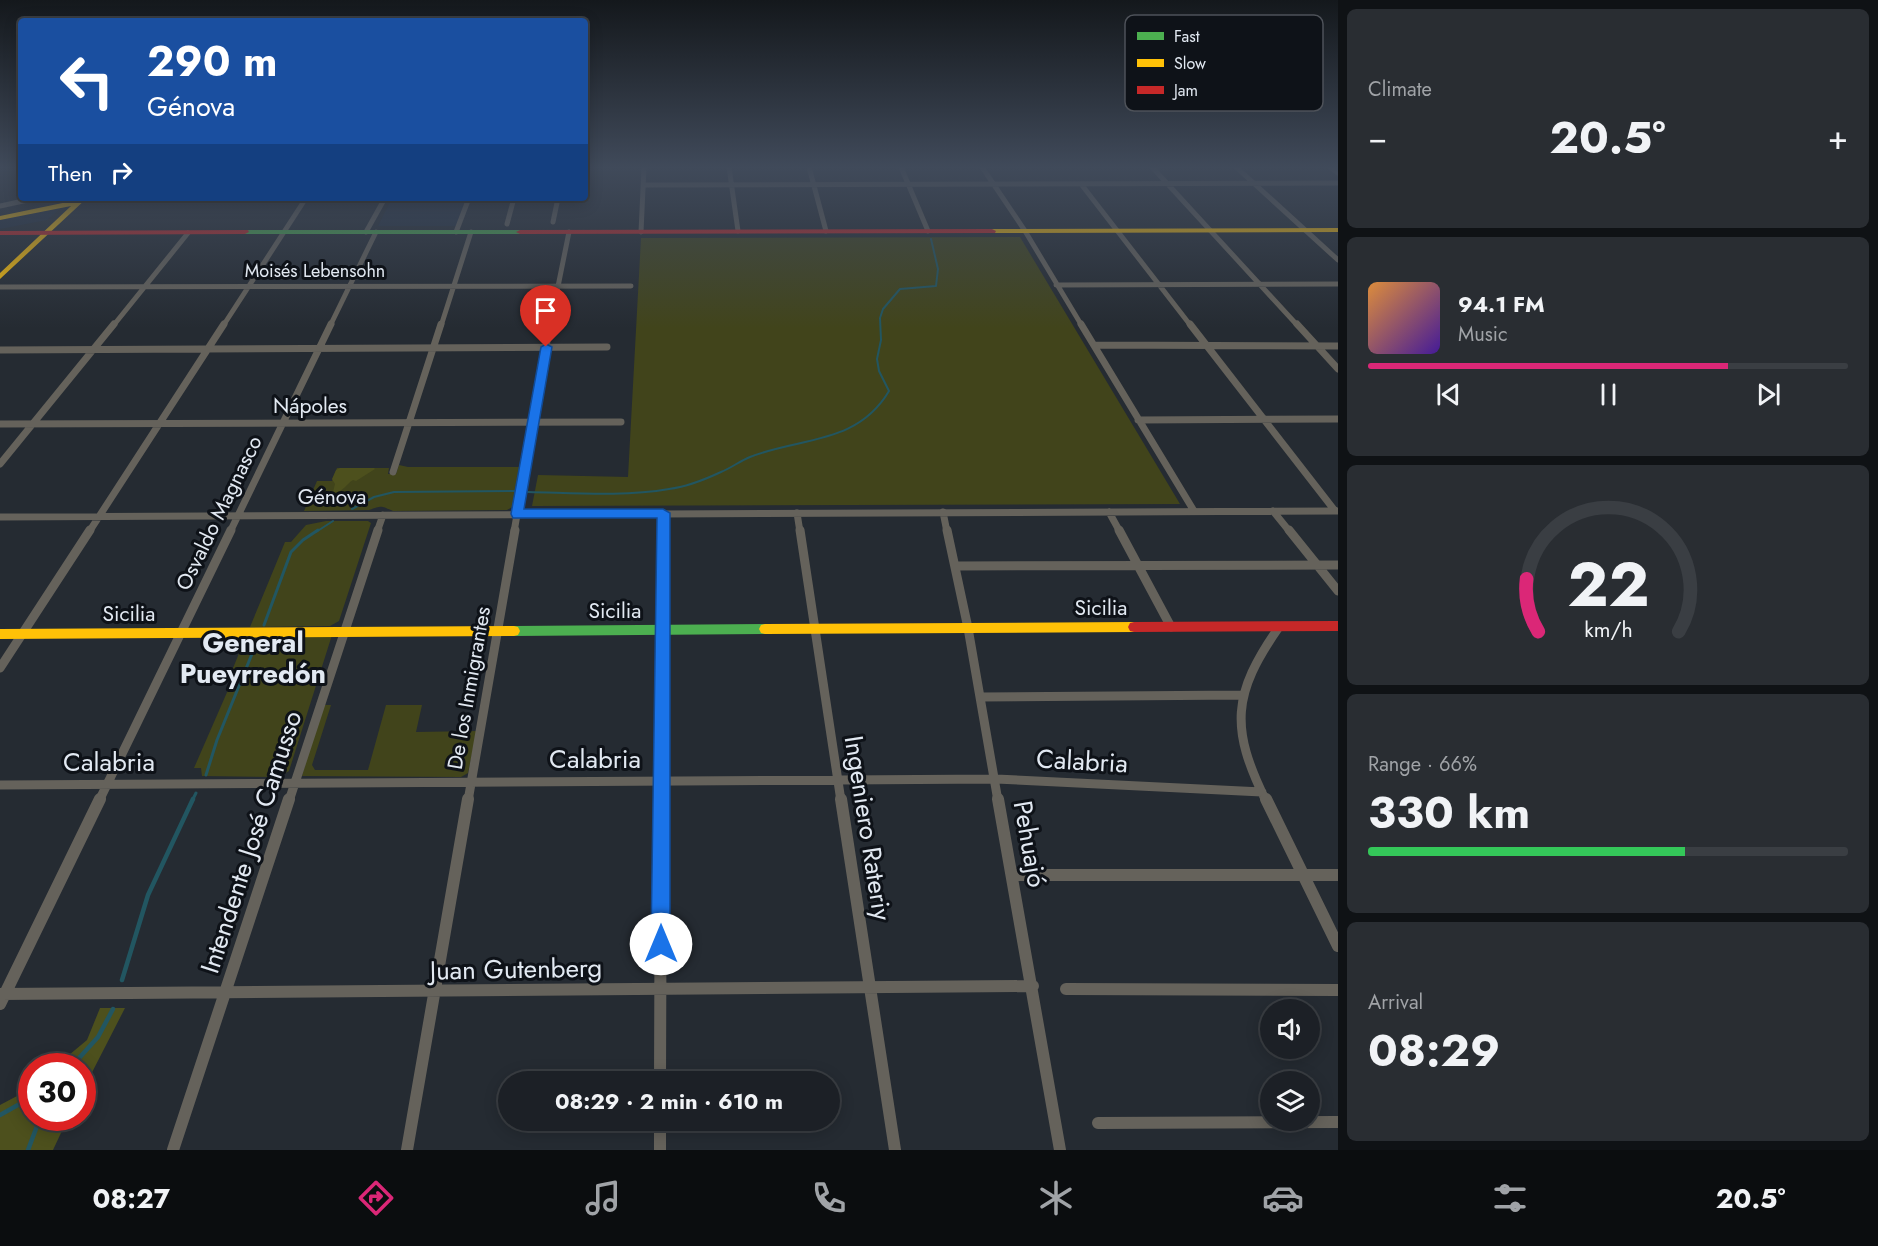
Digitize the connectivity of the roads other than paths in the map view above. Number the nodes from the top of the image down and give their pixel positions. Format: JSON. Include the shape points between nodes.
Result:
{"nodes":[{"id":1,"x":59,"y":221,"type":"edge"},
{"id":2,"x":290,"y":221,"type":"edge"},
{"id":3,"x":376,"y":221,"type":"edge"},
{"id":4,"x":461,"y":221,"type":"edge"},
{"id":5,"x":508,"y":221,"type":"edge"},
{"id":6,"x":641,"y":221,"type":"edge"},
{"id":7,"x":737,"y":221,"type":"edge"},
{"id":8,"x":823,"y":221,"type":"edge"},
{"id":9,"x":924,"y":221,"type":"edge"},
{"id":10,"x":1018,"y":221,"type":"edge"},
{"id":11,"x":1109,"y":221,"type":"edge"},
{"id":12,"x":1201,"y":221,"type":"edge"},
{"id":13,"x":1295,"y":221,"type":"edge"},
{"id":14,"x":507,"y":224,"type":"dead end"},
{"id":15,"x":1303,"y":228,"type":"junction"},
{"id":16,"x":1338,"y":228,"type":"edge"},
{"id":17,"x":1208,"y":229,"type":"junction"},
{"id":18,"x":738,"y":231,"type":"junction"},
{"id":19,"x":826,"y":231,"type":"junction"},
{"id":20,"x":928,"y":231,"type":"junction"},
{"id":21,"x":1025,"y":231,"type":"junction"},
{"id":22,"x":1117,"y":231,"type":"junction"},
{"id":23,"x":371,"y":232,"type":"junction"},
{"id":24,"x":456,"y":232,"type":"junction"},
{"id":25,"x":471,"y":232,"type":"junction"},
{"id":26,"x":569,"y":232,"type":"junction"},
{"id":27,"x":641,"y":232,"type":"junction"},
{"id":28,"x":0,"y":233,"type":"edge"},
{"id":29,"x":46,"y":233,"type":"junction"},
{"id":30,"x":188,"y":233,"type":"junction"},
{"id":31,"x":282,"y":233,"type":"junction"},
{"id":32,"x":1338,"y":260,"type":"edge"},
{"id":33,"x":0,"y":277,"type":"edge"},
{"id":34,"x":1338,"y":284,"type":"edge"},
{"id":35,"x":631,"y":285,"type":"dead end"},
{"id":36,"x":1056,"y":285,"type":"junction"},
{"id":37,"x":1160,"y":285,"type":"junction"},
{"id":38,"x":1260,"y":285,"type":"junction"},
{"id":39,"x":248,"y":286,"type":"junction"},
{"id":40,"x":350,"y":286,"type":"junction"},
{"id":41,"x":453,"y":286,"type":"junction"},
{"id":42,"x":557,"y":286,"type":"junction"},
{"id":43,"x":0,"y":287,"type":"edge"},
{"id":44,"x":144,"y":287,"type":"junction"},
{"id":45,"x":1095,"y":345,"type":"junction"},
{"id":46,"x":606,"y":346,"type":"dead end"},
{"id":47,"x":1208,"y":346,"type":"junction"},
{"id":48,"x":1317,"y":346,"type":"junction"},
{"id":49,"x":1338,"y":346,"type":"edge"},
{"id":50,"x":546,"y":347,"type":"junction"},
{"id":51,"x":208,"y":348,"type":"junction"},
{"id":52,"x":320,"y":348,"type":"junction"},
{"id":53,"x":433,"y":348,"type":"junction"},
{"id":54,"x":93,"y":349,"type":"junction"},
{"id":55,"x":0,"y":350,"type":"edge"},
{"id":56,"x":1338,"y":369,"type":"edge"},
{"id":57,"x":1338,"y":419,"type":"edge"},
{"id":58,"x":1138,"y":420,"type":"junction"},
{"id":59,"x":1264,"y":420,"type":"junction"},
{"id":60,"x":533,"y":421,"type":"junction"},
{"id":61,"x":283,"y":422,"type":"junction"},
{"id":62,"x":408,"y":422,"type":"junction"},
{"id":63,"x":621,"y":422,"type":"dead end"},
{"id":64,"x":33,"y":423,"type":"junction"},
{"id":65,"x":159,"y":423,"type":"junction"},
{"id":66,"x":0,"y":424,"type":"edge"},
{"id":67,"x":0,"y":464,"type":"edge"},
{"id":68,"x":393,"y":472,"type":"dead end"},
{"id":69,"x":1194,"y":511,"type":"junction"},
{"id":70,"x":1273,"y":511,"type":"junction"},
{"id":71,"x":1337,"y":511,"type":"edge"},
{"id":72,"x":943,"y":512,"type":"junction"},
{"id":73,"x":1109,"y":512,"type":"junction"},
{"id":74,"x":663,"y":513,"type":"junction"},
{"id":75,"x":797,"y":513,"type":"junction"},
{"id":76,"x":517,"y":514,"type":"junction"},
{"id":77,"x":383,"y":515,"type":"junction"},
{"id":78,"x":99,"y":516,"type":"junction"},
{"id":79,"x":238,"y":516,"type":"junction"},
{"id":80,"x":0,"y":517,"type":"edge"},
{"id":81,"x":1317,"y":565,"type":"junction"},
{"id":82,"x":1338,"y":565,"type":"edge"},
{"id":83,"x":956,"y":566,"type":"junction"},
{"id":84,"x":1138,"y":566,"type":"junction"},
{"id":85,"x":1338,"y":591,"type":"edge"},
{"id":86,"x":1338,"y":626,"type":"edge"},
{"id":87,"x":1171,"y":627,"type":"junction"},
{"id":88,"x":1279,"y":627,"type":"junction"},
{"id":89,"x":968,"y":628,"type":"junction"},
{"id":90,"x":815,"y":629,"type":"junction"},
{"id":91,"x":663,"y":630,"type":"junction"},
{"id":92,"x":497,"y":631,"type":"junction"},
{"id":93,"x":344,"y":632,"type":"junction"},
{"id":94,"x":181,"y":633,"type":"junction"},
{"id":95,"x":0,"y":634,"type":"edge"},
{"id":96,"x":22,"y":634,"type":"junction"},
{"id":97,"x":0,"y":668,"type":"edge"},
{"id":98,"x":1243,"y":695,"type":"junction"},
{"id":99,"x":980,"y":697,"type":"junction"},
{"id":100,"x":996,"y":779,"type":"junction"},
{"id":101,"x":838,"y":780,"type":"junction"},
{"id":102,"x":662,"y":781,"type":"junction"},
{"id":103,"x":472,"y":782,"type":"junction"},
{"id":104,"x":294,"y":783,"type":"junction"},
{"id":105,"x":107,"y":784,"type":"junction"},
{"id":106,"x":0,"y":785,"type":"edge"},
{"id":107,"x":1262,"y":792,"type":"junction"},
{"id":108,"x":1338,"y":874,"type":"edge"},
{"id":109,"x":1013,"y":875,"type":"junction"},
{"id":110,"x":1301,"y":875,"type":"junction"},
{"id":111,"x":1338,"y":946,"type":"edge"},
{"id":112,"x":1033,"y":986,"type":"junction"},
{"id":113,"x":870,"y":989,"type":"junction"},
{"id":114,"x":1066,"y":989,"type":"dead end"},
{"id":115,"x":661,"y":990,"type":"junction"},
{"id":116,"x":1338,"y":990,"type":"edge"},
{"id":117,"x":225,"y":993,"type":"junction"},
{"id":118,"x":434,"y":993,"type":"junction"},
{"id":119,"x":2,"y":998,"type":"edge"},
{"id":120,"x":660,"y":1071,"type":"edge"},
{"id":121,"x":1338,"y":1122,"type":"edge"},
{"id":122,"x":1098,"y":1123,"type":"dead end"},
{"id":123,"x":660,"y":1131,"type":"edge"},
{"id":124,"x":173,"y":1150,"type":"edge"},
{"id":125,"x":406,"y":1150,"type":"edge"},
{"id":126,"x":660,"y":1150,"type":"edge"},
{"id":127,"x":895,"y":1150,"type":"edge"},
{"id":128,"x":1060,"y":1150,"type":"edge"}],
"edges":[{"from":1,"to":29,"type":"main road"},
{"from":2,"to":31,"type":"street"},
{"from":3,"to":23,"type":"street","name":"Osvaldo Magnasco"},
{"from":4,"to":24,"type":"street"},
{"from":5,"to":14,"type":"street"},
{"from":6,"to":27,"type":"street"},
{"from":7,"to":18,"type":"street"},
{"from":8,"to":19,"type":"street"},
{"from":9,"to":20,"type":"street"},
{"from":10,"to":21,"type":"street"},
{"from":11,"to":22,"type":"street"},
{"from":12,"to":17,"type":"street"},
{"from":13,"to":15,"type":"street"},
{"from":15,"to":16,"type":"main road"},
{"from":15,"to":17,"type":"main road"},
{"from":15,"to":32,"type":"street"},
{"from":17,"to":22,"type":"main road"},
{"from":17,"to":38,"type":"street"},
{"from":18,"to":19,"type":"main road"},
{"from":18,"to":27,"type":"main road"},
{"from":19,"to":20,"type":"main road"},
{"from":20,"to":21,"type":"main road"},
{"from":21,"to":22,"type":"main road"},
{"from":21,"to":36,"type":"street"},
{"from":22,"to":37,"type":"street"},
{"from":23,"to":24,"type":"main road"},
{"from":23,"to":31,"type":"main road"},
{"from":23,"to":40,"type":"street","name":"Osvaldo Magnasco"},
{"from":24,"to":25,"type":"main road"},
{"from":25,"to":26,"type":"main road"},
{"from":25,"to":41,"type":"street"},
{"from":26,"to":27,"type":"main road"},
{"from":26,"to":42,"type":"street","name":"De los Inmigrantes"},
{"from":28,"to":29,"type":"main road"},
{"from":29,"to":30,"type":"main road"},
{"from":29,"to":33,"type":"main road"},
{"from":30,"to":31,"type":"main road"},
{"from":30,"to":44,"type":"street"},
{"from":31,"to":39,"type":"street"},
{"from":34,"to":38,"type":"street"},
{"from":35,"to":42,"type":"street","name":"Moisés Lebensohn"},
{"from":36,"to":37,"type":"street"},
{"from":36,"to":45,"type":"street"},
{"from":37,"to":38,"type":"street"},
{"from":37,"to":47,"type":"street"},
{"from":38,"to":48,"type":"street"},
{"from":39,"to":40,"type":"street","name":"Moisés Lebensohn"},
{"from":39,"to":44,"type":"street","name":"Moisés Lebensohn"},
{"from":39,"to":51,"type":"street"},
{"from":40,"to":41,"type":"street","name":"Moisés Lebensohn"},
{"from":40,"to":52,"type":"street","name":"Osvaldo Magnasco"},
{"from":41,"to":42,"type":"street","name":"Moisés Lebensohn"},
{"from":41,"to":53,"type":"street"},
{"from":42,"to":50,"type":"street","name":"De los Inmigrantes"},
{"from":43,"to":44,"type":"street","name":"Moisés Lebensohn"},
{"from":44,"to":54,"type":"street"},
{"from":45,"to":47,"type":"street"},
{"from":45,"to":58,"type":"street"},
{"from":46,"to":50,"type":"street"},
{"from":47,"to":48,"type":"street"},
{"from":47,"to":59,"type":"street"},
{"from":48,"to":49,"type":"street"},
{"from":48,"to":56,"type":"street"},
{"from":50,"to":53,"type":"street"},
{"from":50,"to":60,"type":"street","name":"De los Inmigrantes"},
{"from":51,"to":52,"type":"street"},
{"from":51,"to":54,"type":"street"},
{"from":51,"to":65,"type":"street"},
{"from":52,"to":53,"type":"street"},
{"from":52,"to":61,"type":"street","name":"Osvaldo Magnasco"},
{"from":53,"to":62,"type":"street"},
{"from":54,"to":55,"type":"street"},
{"from":54,"to":64,"type":"street"},
{"from":57,"to":59,"type":"street"},
{"from":58,"to":59,"type":"street"},
{"from":58,"to":69,"type":"street"},
{"from":59,"to":71,"type":"street"},
{"from":60,"to":62,"type":"street","name":"Nápoles"},
{"from":60,"to":63,"type":"street","name":"Nápoles"},
{"from":60,"to":76,"type":"street","name":"De los Inmigrantes"},
{"from":61,"to":62,"type":"street","name":"Nápoles"},
{"from":61,"to":65,"type":"street","name":"Nápoles"},
{"from":61,"to":79,"type":"street","name":"Osvaldo Magnasco"},
{"from":62,"to":68,"type":"street"},
{"from":64,"to":65,"type":"street","name":"Nápoles"},
{"from":64,"to":66,"type":"street","name":"Nápoles"},
{"from":64,"to":67,"type":"street"},
{"from":65,"to":78,"type":"street"},
{"from":69,"to":70,"type":"street"},
{"from":69,"to":73,"type":"street"},
{"from":70,"to":71,"type":"street"},
{"from":70,"to":81,"type":"street"},
{"from":72,"to":73,"type":"street"},
{"from":72,"to":75,"type":"street","name":"Génova"},
{"from":72,"to":83,"type":"street","name":"Pehuajó"},
{"from":73,"to":84,"type":"street"},
{"from":74,"to":75,"type":"street","name":"Génova"},
{"from":74,"to":76,"type":"street","name":"Génova"},
{"from":74,"to":91,"type":"street"},
{"from":75,"to":90,"type":"street","name":"Ingeniero Rateriy"},
{"from":76,"to":77,"type":"street","name":"Génova"},
{"from":76,"to":92,"type":"street","name":"De los Inmigrantes"},
{"from":77,"to":79,"type":"street","name":"Génova"},
{"from":77,"to":93,"type":"street","name":"Intendente José Camusso"},
{"from":78,"to":79,"type":"street","name":"Génova"},
{"from":78,"to":80,"type":"street","name":"Génova"},
{"from":78,"to":96,"type":"street"},
{"from":79,"to":94,"type":"street","name":"Osvaldo Magnasco"},
{"from":81,"to":82,"type":"street"},
{"from":81,"to":84,"type":"street"},
{"from":81,"to":85,"type":"street"},
{"from":83,"to":84,"type":"street"},
{"from":83,"to":89,"type":"street","name":"Pehuajó"},
{"from":84,"to":87,"type":"street"},
{"from":86,"to":88,"type":"main road","name":"Sicilia"},
{"from":87,"to":88,"type":"main road","name":"Sicilia"},
{"from":87,"to":89,"type":"main road","name":"Sicilia"},
{"from":88,"to":98,"type":"street","via":[[1260,654]]},
{"from":89,"to":90,"type":"main road","name":"Sicilia"},
{"from":89,"to":99,"type":"street","name":"Pehuajó"},
{"from":90,"to":91,"type":"main road","name":"Sicilia"},
{"from":90,"to":101,"type":"street","name":"Ingeniero Rateriy"},
{"from":91,"to":92,"type":"main road","name":"Sicilia"},
{"from":91,"to":102,"type":"street"},
{"from":92,"to":93,"type":"main road","name":"Sicilia"},
{"from":92,"to":103,"type":"street","name":"De los Inmigrantes"},
{"from":93,"to":94,"type":"main road","name":"Sicilia"},
{"from":93,"to":104,"type":"street","name":"Intendente José Camusso"},
{"from":94,"to":96,"type":"main road","name":"Sicilia"},
{"from":94,"to":105,"type":"street","name":"Osvaldo Magnasco"},
{"from":95,"to":96,"type":"main road","name":"Sicilia"},
{"from":96,"to":97,"type":"street"},
{"from":98,"to":99,"type":"street"},
{"from":98,"to":107,"type":"street","via":[[1241,733]]},
{"from":99,"to":100,"type":"street","name":"Pehuajó"},
{"from":100,"to":101,"type":"street","name":"Calabria"},
{"from":100,"to":107,"type":"street","name":"Calabria"},
{"from":100,"to":109,"type":"street","name":"Pehuajó"},
{"from":101,"to":102,"type":"street","name":"Calabria"},
{"from":101,"to":113,"type":"street","name":"Ingeniero Rateriy"},
{"from":102,"to":103,"type":"street","name":"Calabria"},
{"from":102,"to":115,"type":"street"},
{"from":103,"to":104,"type":"street","name":"Calabria"},
{"from":103,"to":118,"type":"street","name":"De los Inmigrantes"},
{"from":104,"to":105,"type":"street","name":"Calabria"},
{"from":104,"to":117,"type":"street","name":"Intendente José Camusso"},
{"from":105,"to":106,"type":"street","name":"Calabria"},
{"from":105,"to":119,"type":"street","name":"Osvaldo Magnasco"},
{"from":107,"to":110,"type":"street"},
{"from":108,"to":110,"type":"street"},
{"from":109,"to":110,"type":"street"},
{"from":109,"to":112,"type":"street","name":"Pehuajó"},
{"from":110,"to":111,"type":"street"},
{"from":112,"to":113,"type":"street","name":"Juan Gutenberg"},
{"from":112,"to":128,"type":"street","name":"Pehuajó"},
{"from":113,"to":115,"type":"street","name":"Juan Gutenberg"},
{"from":113,"to":127,"type":"street","name":"Ingeniero Rateriy"},
{"from":114,"to":116,"type":"street"},
{"from":115,"to":118,"type":"street","name":"Juan Gutenberg"},
{"from":115,"to":120,"type":"street"},
{"from":117,"to":118,"type":"street","name":"Juan Gutenberg"},
{"from":117,"to":119,"type":"street","name":"Juan Gutenberg"},
{"from":117,"to":124,"type":"street","name":"Intendente José Camusso"},
{"from":118,"to":125,"type":"street","name":"De los Inmigrantes"},
{"from":121,"to":122,"type":"street"},
{"from":123,"to":126,"type":"street"}]}
